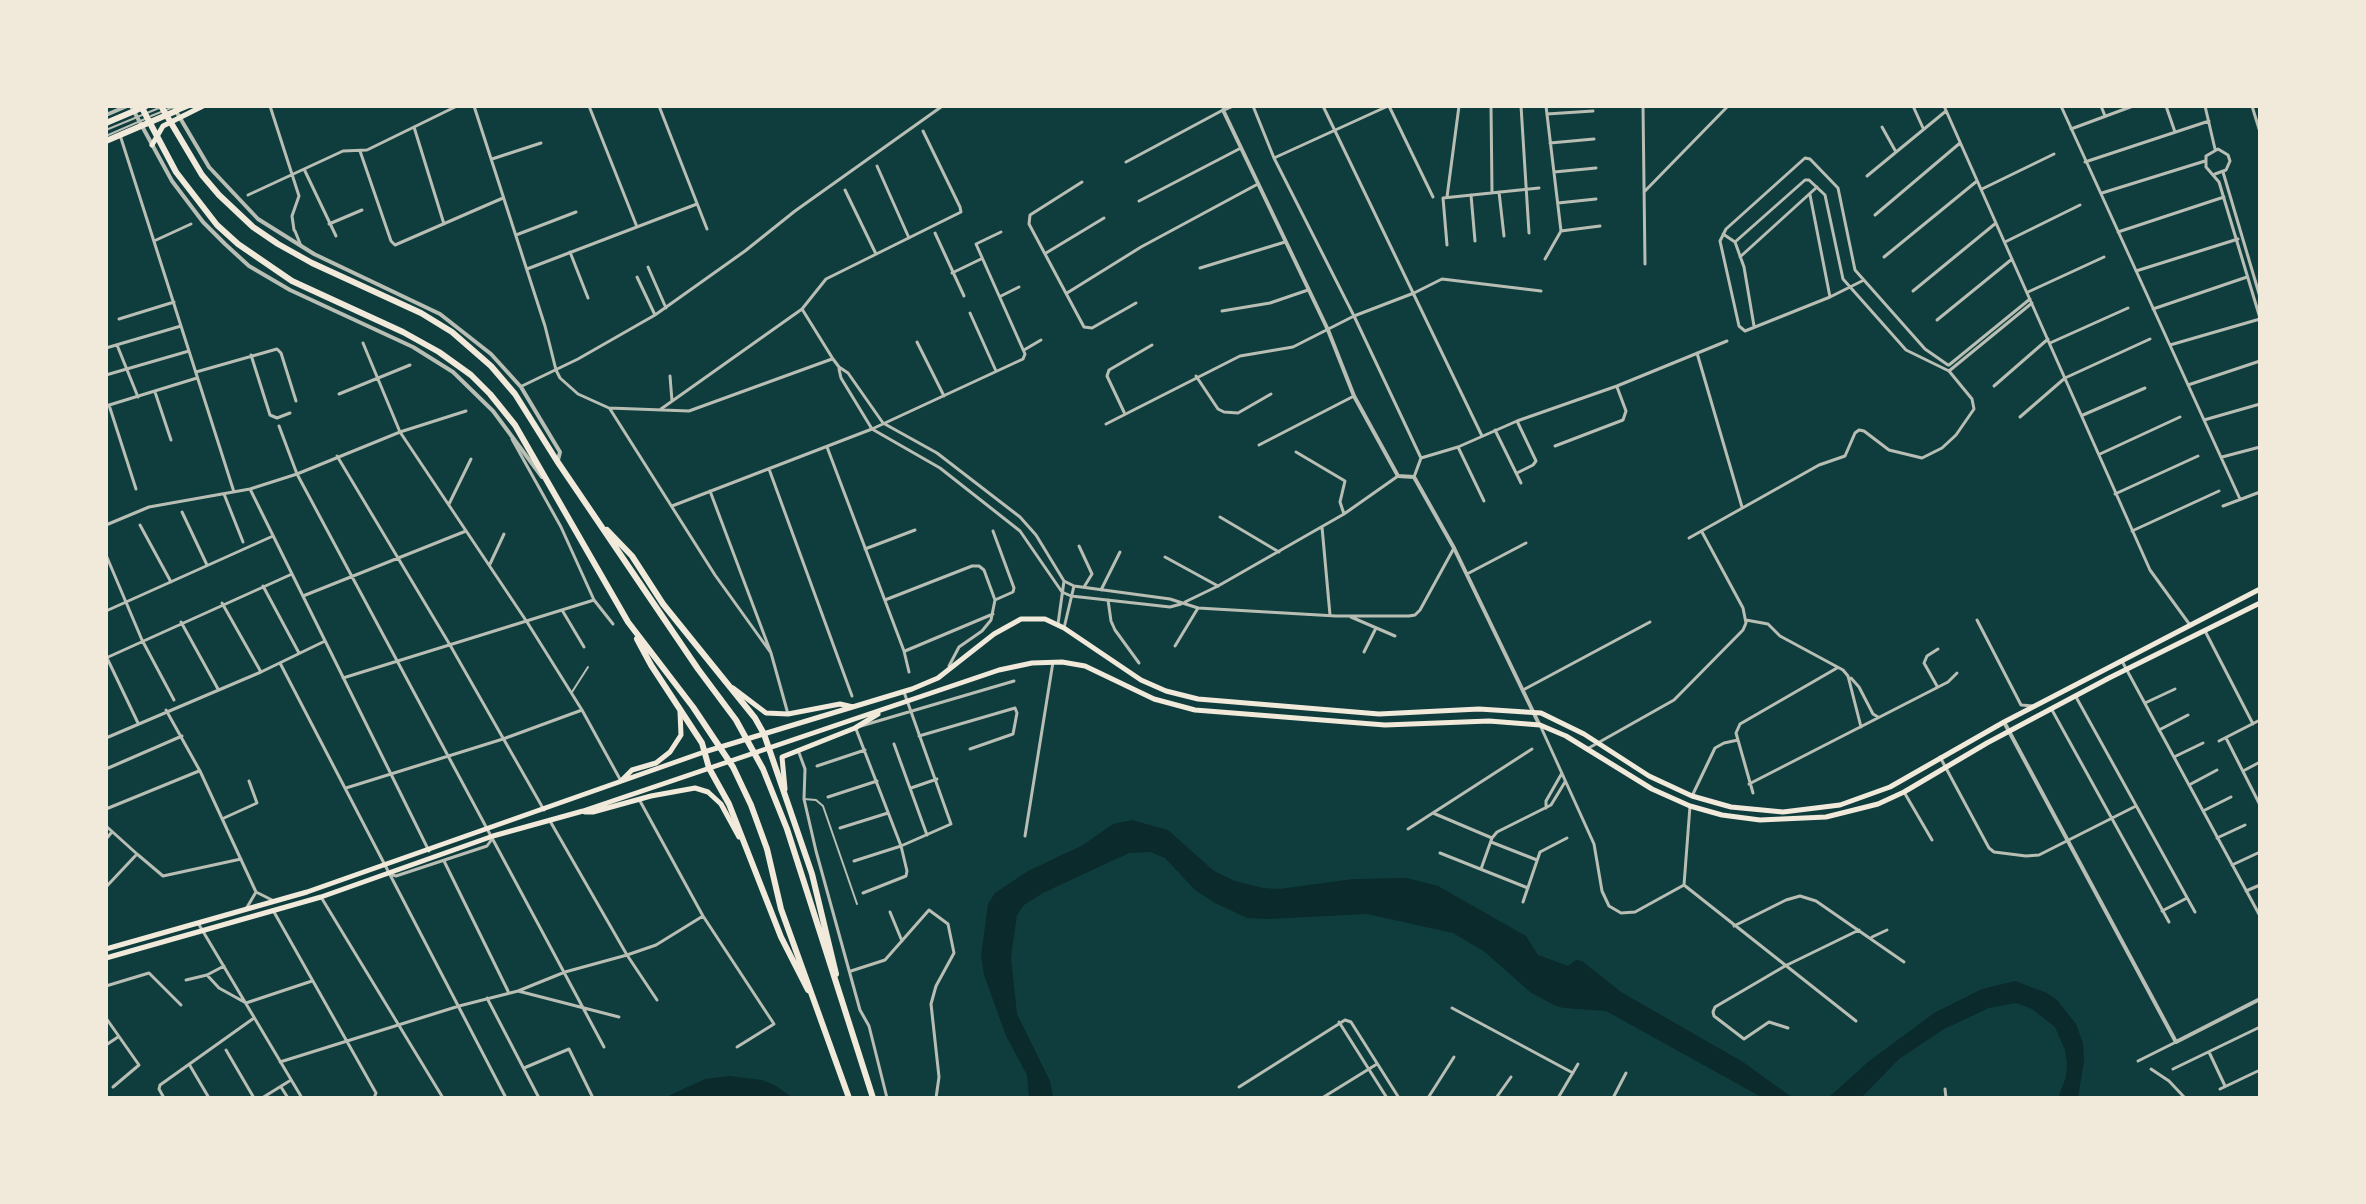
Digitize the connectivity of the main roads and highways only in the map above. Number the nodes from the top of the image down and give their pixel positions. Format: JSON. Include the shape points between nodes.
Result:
{"nodes":[{"id":1,"x":144,"y":106,"type":"edge"},
{"id":2,"x":163,"y":106,"type":"edge"},
{"id":3,"x":188,"y":106,"type":"edge"},
{"id":4,"x":203,"y":106,"type":"edge"},
{"id":5,"x":176,"y":109,"type":"edge"},
{"id":6,"x":135,"y":115,"type":"edge"},
{"id":7,"x":106,"y":123,"type":"edge"},
{"id":8,"x":106,"y":138,"type":"edge"},
{"id":9,"x":152,"y":145,"type":"road end"},
{"id":10,"x":601,"y":525,"type":"junction"},
{"id":11,"x":2260,"y":589,"type":"edge"},
{"id":12,"x":2260,"y":603,"type":"edge"},
{"id":13,"x":628,"y":622,"type":"junction"},
{"id":14,"x":1141,"y":680,"type":"junction"},
{"id":15,"x":728,"y":682,"type":"junction"},
{"id":16,"x":1129,"y":687,"type":"junction"},
{"id":17,"x":854,"y":708,"type":"junction"},
{"id":18,"x":886,"y":709,"type":"junction"},
{"id":19,"x":680,"y":711,"type":"junction"},
{"id":20,"x":764,"y":734,"type":"junction"},
{"id":21,"x":769,"y":748,"type":"junction"},
{"id":22,"x":706,"y":752,"type":"junction"},
{"id":23,"x":711,"y":768,"type":"junction"},
{"id":24,"x":621,"y":781,"type":"junction"},
{"id":25,"x":788,"y":806,"type":"junction"},
{"id":26,"x":583,"y":811,"type":"junction"},
{"id":27,"x":753,"y":863,"type":"junction"},
{"id":28,"x":389,"y":869,"type":"junction"},
{"id":29,"x":106,"y":949,"type":"edge"},
{"id":30,"x":106,"y":958,"type":"edge"},
{"id":31,"x":841,"y":996,"type":"junction"},
{"id":32,"x":818,"y":1007,"type":"junction"},
{"id":33,"x":849,"y":1098,"type":"edge"},
{"id":34,"x":873,"y":1098,"type":"edge"}],
"edges":[{"from":1,"to":6,"type":"main road"},
{"from":1,"to":13,"type":"main road","via":[[176,172],[238,244],[292,281],[439,352],[490,394],[515,425]]},
{"from":2,"to":10,"type":"main road","via":[[202,175],[253,227],[300,257],[421,313],[452,332],[504,379]]},
{"from":3,"to":5,"type":"main road"},
{"from":4,"to":5,"type":"main road"},
{"from":5,"to":6,"type":"main road"},
{"from":5,"to":9,"type":"main road"},
{"from":6,"to":7,"type":"main road"},
{"from":6,"to":8,"type":"main road","via":[[120,135]]},
{"from":10,"to":15,"type":"main road","via":[[622,543],[663,604]]},
{"from":10,"to":31,"type":"main road","via":[[736,720],[763,769]]},
{"from":11,"to":14,"type":"main road","via":[[1890,787],[1808,811],[1743,809],[1692,796],[1649,776],[1565,723],[1533,711],[1379,714],[1256,706],[1188,697]]},
{"from":12,"to":16,"type":"main road","via":[[1904,792],[1852,812],[1792,821],[1745,819],[1690,806],[1540,725],[1396,725],[1195,710]]},
{"from":13,"to":19,"type":"main road"},
{"from":13,"to":32,"type":"main road","via":[[733,767],[767,849],[781,909]]},
{"from":14,"to":16,"type":"main road","via":[[1139,687]]},
{"from":14,"to":17,"type":"main road","via":[[1061,627],[1045,619],[1021,619],[938,678]]},
{"from":15,"to":17,"type":"main road","via":[[766,713],[840,704]]},
{"from":15,"to":20,"type":"main road"},
{"from":16,"to":18,"type":"main road","via":[[1085,666],[1032,663]]},
{"from":17,"to":20,"type":"main road"},
{"from":18,"to":21,"type":"main road"},
{"from":18,"to":25,"type":"main road","via":[[855,728],[786,754],[781,761]]},
{"from":19,"to":22,"type":"main road"},
{"from":19,"to":24,"type":"main road","via":[[681,735],[670,752]]},
{"from":20,"to":21,"type":"main road"},
{"from":20,"to":22,"type":"main road"},
{"from":21,"to":23,"type":"main road"},
{"from":21,"to":25,"type":"main road"},
{"from":22,"to":23,"type":"main road"},
{"from":22,"to":24,"type":"main road"},
{"from":23,"to":26,"type":"main road"},
{"from":23,"to":27,"type":"main road"},
{"from":24,"to":28,"type":"main road"},
{"from":25,"to":31,"type":"main road","via":[[812,874]]},
{"from":26,"to":27,"type":"main road","via":[[688,788],[708,792],[728,815]]},
{"from":26,"to":28,"type":"main road"},
{"from":27,"to":32,"type":"main road","via":[[781,937]]},
{"from":28,"to":29,"type":"main road"},
{"from":28,"to":30,"type":"main road","via":[[274,912]]},
{"from":31,"to":34,"type":"main road"},
{"from":32,"to":33,"type":"main road"}]}
